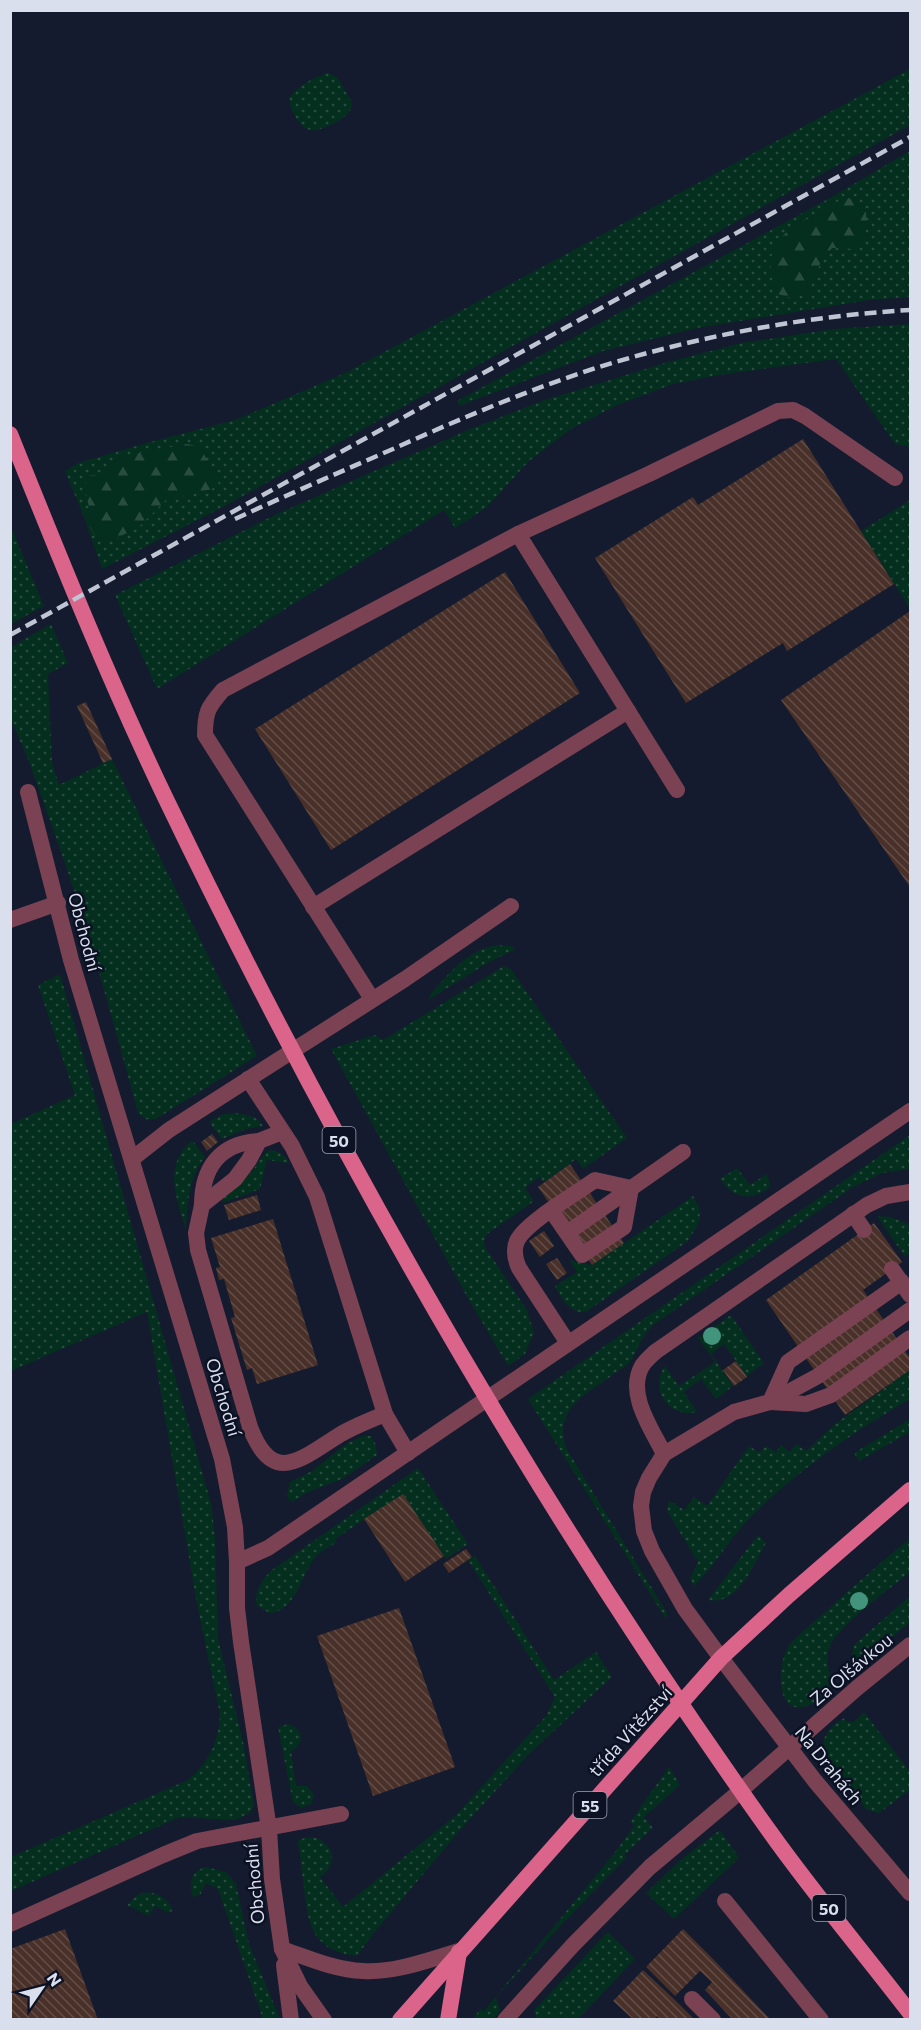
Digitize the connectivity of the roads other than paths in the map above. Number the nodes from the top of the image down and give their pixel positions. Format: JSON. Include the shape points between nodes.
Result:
{"nodes":[{"id":1,"x":10,"y":434,"type":"edge"},
{"id":2,"x":895,"y":478,"type":"dead end"},
{"id":3,"x":518,"y":534,"type":"junction"},
{"id":4,"x":627,"y":711,"type":"junction"},
{"id":5,"x":677,"y":790,"type":"dead end"},
{"id":6,"x":28,"y":792,"type":"dead end"},
{"id":7,"x":58,"y":903,"type":"junction"},
{"id":8,"x":511,"y":906,"type":"dead end"},
{"id":9,"x":313,"y":907,"type":"junction"},
{"id":10,"x":10,"y":920,"type":"edge"},
{"id":11,"x":372,"y":999,"type":"junction"},
{"id":12,"x":248,"y":1079,"type":"junction"},
{"id":13,"x":910,"y":1111,"type":"edge"},
{"id":14,"x":282,"y":1132,"type":"junction"},
{"id":15,"x":259,"y":1141,"type":"junction"},
{"id":16,"x":683,"y":1152,"type":"dead end"},
{"id":17,"x":132,"y":1159,"type":"junction"},
{"id":18,"x":631,"y":1188,"type":"junction"},
{"id":19,"x":910,"y":1192,"type":"edge"},
{"id":20,"x":202,"y":1205,"type":"junction"},
{"id":21,"x":551,"y":1210,"type":"junction"},
{"id":22,"x":853,"y":1214,"type":"junction"},
{"id":23,"x":864,"y":1230,"type":"dead end"},
{"id":24,"x":567,"y":1233,"type":"junction"},
{"id":25,"x":901,"y":1282,"type":"edge"},
{"id":26,"x":910,"y":1310,"type":"edge"},
{"id":27,"x":910,"y":1338,"type":"edge"},
{"id":28,"x":568,"y":1343,"type":"junction"},
{"id":29,"x":770,"y":1402,"type":"junction"},
{"id":30,"x":480,"y":1403,"type":"junction"},
{"id":31,"x":385,"y":1414,"type":"junction"},
{"id":32,"x":494,"y":1424,"type":"dead end"},
{"id":33,"x":408,"y":1453,"type":"junction"},
{"id":34,"x":664,"y":1454,"type":"junction"},
{"id":35,"x":910,"y":1490,"type":"edge"},
{"id":36,"x":237,"y":1562,"type":"junction"},
{"id":37,"x":910,"y":1645,"type":"edge"},
{"id":38,"x":721,"y":1658,"type":"junction"},
{"id":39,"x":789,"y":1747,"type":"junction"},
{"id":40,"x":341,"y":1814,"type":"dead end"},
{"id":41,"x":269,"y":1829,"type":"junction"},
{"id":42,"x":910,"y":1890,"type":"edge"},
{"id":43,"x":726,"y":1901,"type":"dead end"},
{"id":44,"x":10,"y":1924,"type":"edge"},
{"id":45,"x":282,"y":1949,"type":"junction"},
{"id":46,"x":459,"y":1951,"type":"junction"},
{"id":47,"x":692,"y":1999,"type":"dead end"},
{"id":48,"x":910,"y":2013,"type":"edge"},
{"id":49,"x":291,"y":2019,"type":"edge"},
{"id":50,"x":324,"y":2019,"type":"edge"},
{"id":51,"x":400,"y":2019,"type":"edge"},
{"id":52,"x":448,"y":2019,"type":"edge"},
{"id":53,"x":505,"y":2019,"type":"edge"},
{"id":54,"x":713,"y":2019,"type":"edge"},
{"id":55,"x":821,"y":2019,"type":"edge"}],
"edges":[{"from":1,"to":48,"type":"main road","number":"50","via":[[163,793],[331,1126],[399,1250],[537,1481],[671,1690],[773,1837]]},
{"from":2,"to":3,"type":"street","via":[[805,416],[793,410],[778,411]]},
{"from":3,"to":4,"type":"street"},
{"from":3,"to":9,"type":"street","via":[[223,690],[208,707],[204,735]]},
{"from":4,"to":5,"type":"street"},
{"from":4,"to":9,"type":"street"},
{"from":6,"to":7,"type":"street","name":"Obchodní"},
{"from":7,"to":10,"type":"street"},
{"from":7,"to":17,"type":"street","name":"Obchodní","via":[[71,960]]},
{"from":8,"to":11,"type":"street"},
{"from":9,"to":11,"type":"street"},
{"from":11,"to":12,"type":"street"},
{"from":12,"to":14,"type":"street"},
{"from":12,"to":17,"type":"street","via":[[154,1140]]},
{"from":13,"to":28,"type":"street"},
{"from":14,"to":15,"type":"street"},
{"from":14,"to":31,"type":"street","via":[[317,1197]]},
{"from":15,"to":20,"type":"street","via":[[235,1179]]},
{"from":15,"to":20,"type":"street","via":[[236,1144],[218,1157],[205,1177]]},
{"from":16,"to":18,"type":"street"},
{"from":17,"to":36,"type":"street","name":"Obchodní","via":[[222,1459],[235,1527]]},
{"from":18,"to":21,"type":"street","via":[[595,1180]]},
{"from":18,"to":24,"type":"street"},
{"from":18,"to":24,"type":"street","via":[[624,1227],[582,1255]]},
{"from":19,"to":22,"type":"street","via":[[886,1196]]},
{"from":20,"to":31,"type":"street","via":[[196,1233],[198,1250],[244,1407],[261,1451],[273,1460],[298,1461],[343,1433]]},
{"from":21,"to":24,"type":"street"},
{"from":21,"to":28,"type":"street","via":[[523,1231],[516,1242],[516,1260]]},
{"from":22,"to":23,"type":"street"},
{"from":22,"to":34,"type":"street","via":[[655,1352],[641,1367],[638,1400]]},
{"from":25,"to":29,"type":"street","via":[[788,1362]]},
{"from":26,"to":29,"type":"street","via":[[818,1376]]},
{"from":27,"to":29,"type":"street","via":[[831,1395],[806,1404]]},
{"from":28,"to":30,"type":"street"},
{"from":29,"to":34,"type":"street","via":[[734,1412]]},
{"from":30,"to":32,"type":"street"},
{"from":30,"to":33,"type":"street"},
{"from":31,"to":33,"type":"street"},
{"from":33,"to":36,"type":"street","via":[[268,1548]]},
{"from":34,"to":38,"type":"street","name":"Na Drahách","via":[[643,1492],[644,1531],[673,1589]]},
{"from":35,"to":38,"type":"main road","name":"třída Vítězství","number":"55"},
{"from":36,"to":41,"type":"street","name":"Obchodní","via":[[241,1642]]},
{"from":37,"to":39,"type":"street","name":"Za Olšávkou"},
{"from":38,"to":39,"type":"street","name":"Na Drahách"},
{"from":38,"to":46,"type":"main road","name":"třída Vítězství","number":"55"},
{"from":39,"to":42,"type":"street","name":"Na Drahách"},
{"from":39,"to":53,"type":"street","name":"Za Olšávkou","via":[[650,1867]]},
{"from":40,"to":41,"type":"street"},
{"from":41,"to":44,"type":"street","via":[[181,1847]]},
{"from":41,"to":45,"type":"street","name":"Obchodní"},
{"from":43,"to":55,"type":"street"},
{"from":45,"to":46,"type":"street","via":[[325,1965],[362,1971],[385,1970]]},
{"from":45,"to":49,"type":"street"},
{"from":45,"to":50,"type":"street","name":"Obchodní","via":[[300,1986]]},
{"from":46,"to":51,"type":"main road","name":"třída Vítězství","number":"55"},
{"from":46,"to":52,"type":"main road"},
{"from":47,"to":54,"type":"street"}]}
